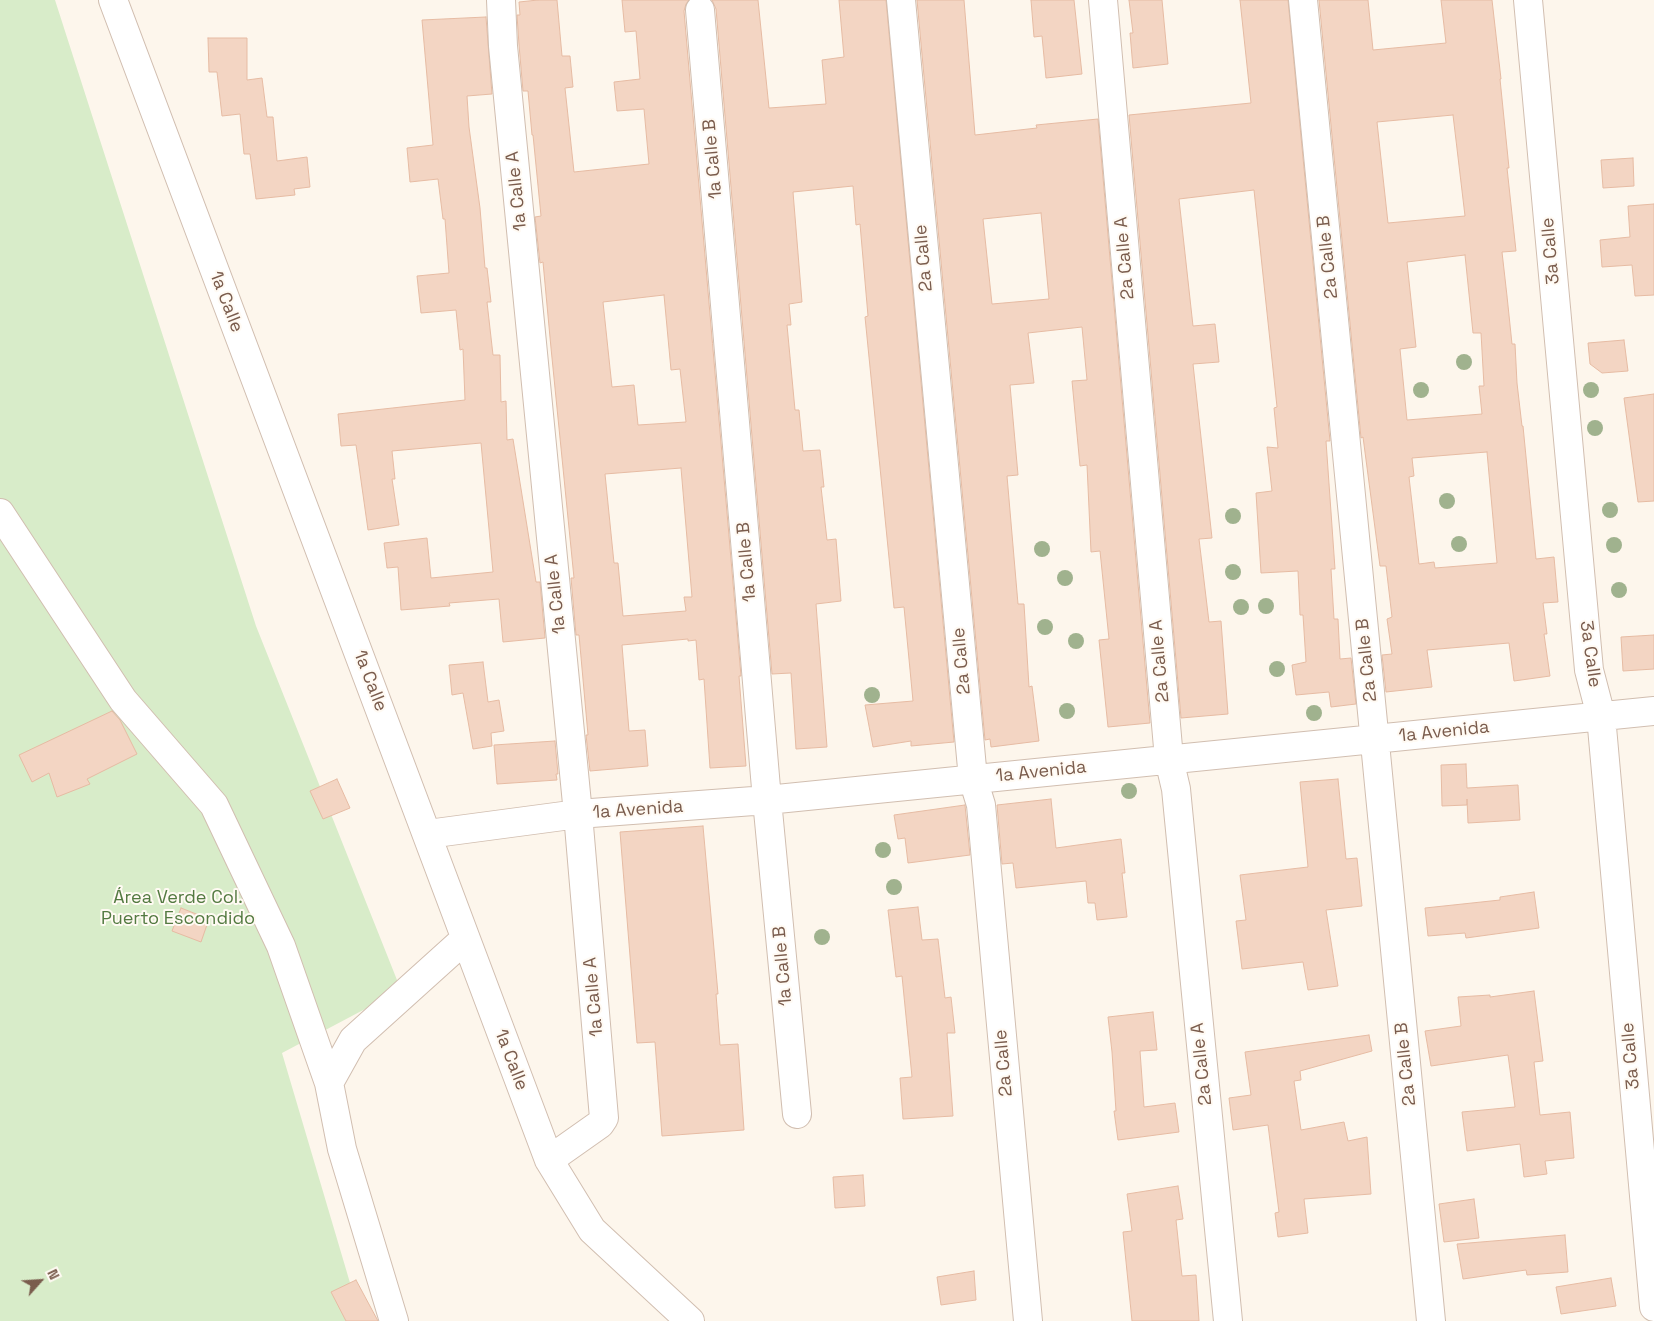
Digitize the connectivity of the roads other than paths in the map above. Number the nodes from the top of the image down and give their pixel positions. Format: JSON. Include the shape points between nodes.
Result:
{"nodes":[{"id":1,"x":113,"y":0,"type":"edge"},
{"id":2,"x":501,"y":0,"type":"edge"},
{"id":3,"x":900,"y":0,"type":"edge"},
{"id":4,"x":1102,"y":0,"type":"edge"},
{"id":5,"x":1303,"y":0,"type":"edge"},
{"id":6,"x":1528,"y":0,"type":"edge"},
{"id":7,"x":700,"y":10,"type":"dead end"},
{"id":8,"x":0,"y":513,"type":"edge"},
{"id":9,"x":1654,"y":711,"type":"edge"},
{"id":10,"x":1601,"y":716,"type":"junction"},
{"id":11,"x":1374,"y":739,"type":"junction"},
{"id":12,"x":1169,"y":759,"type":"junction"},
{"id":13,"x":973,"y":779,"type":"junction"},
{"id":14,"x":767,"y":800,"type":"junction"},
{"id":15,"x":578,"y":814,"type":"junction"},
{"id":16,"x":428,"y":834,"type":"junction"},
{"id":17,"x":465,"y":939,"type":"junction"},
{"id":18,"x":329,"y":1084,"type":"junction"},
{"id":19,"x":797,"y":1114,"type":"dead end"},
{"id":20,"x":549,"y":1160,"type":"junction"},
{"id":21,"x":1654,"y":1307,"type":"edge"},
{"id":22,"x":394,"y":1321,"type":"edge"},
{"id":23,"x":690,"y":1321,"type":"edge"},
{"id":24,"x":1028,"y":1321,"type":"edge"},
{"id":25,"x":1228,"y":1321,"type":"edge"},
{"id":26,"x":1431,"y":1321,"type":"edge"}],
"edges":[{"from":1,"to":16,"type":"street","name":"1a Calle"},
{"from":2,"to":15,"type":"street","name":"1a Calle A"},
{"from":3,"to":13,"type":"street","name":"2a Calle"},
{"from":4,"to":12,"type":"street","name":"2a Calle A"},
{"from":5,"to":11,"type":"street","name":"2a Calle B"},
{"from":6,"to":10,"type":"street","name":"3a Calle","via":[[1589,670]]},
{"from":7,"to":14,"type":"street","name":"1a Calle B"},
{"from":8,"to":18,"type":"street","via":[[123,700],[214,805],[281,946]]},
{"from":9,"to":10,"type":"street","name":"1a Avenida"},
{"from":10,"to":11,"type":"street","name":"1a Avenida"},
{"from":10,"to":21,"type":"street","name":"3a Calle"},
{"from":11,"to":12,"type":"street","name":"1a Avenida"},
{"from":11,"to":26,"type":"street","name":"2a Calle B"},
{"from":12,"to":13,"type":"street","name":"1a Avenida"},
{"from":12,"to":25,"type":"street","name":"2a Calle A","via":[[1176,789]]},
{"from":13,"to":14,"type":"street","name":"1a Avenida"},
{"from":13,"to":24,"type":"street","name":"2a Calle","via":[[981,805]]},
{"from":14,"to":15,"type":"street","name":"1a Avenida"},
{"from":14,"to":19,"type":"street","name":"1a Calle B"},
{"from":15,"to":16,"type":"street","name":"1a Avenida"},
{"from":15,"to":20,"type":"street","name":"1a Calle A","via":[[604,1118]]},
{"from":16,"to":17,"type":"street","name":"1a Calle"},
{"from":17,"to":18,"type":"street","via":[[353,1040]]},
{"from":17,"to":20,"type":"street","name":"1a Calle"},
{"from":18,"to":22,"type":"street","via":[[342,1148]]},
{"from":20,"to":23,"type":"street","name":"1a Calle","via":[[592,1230]]}]}
